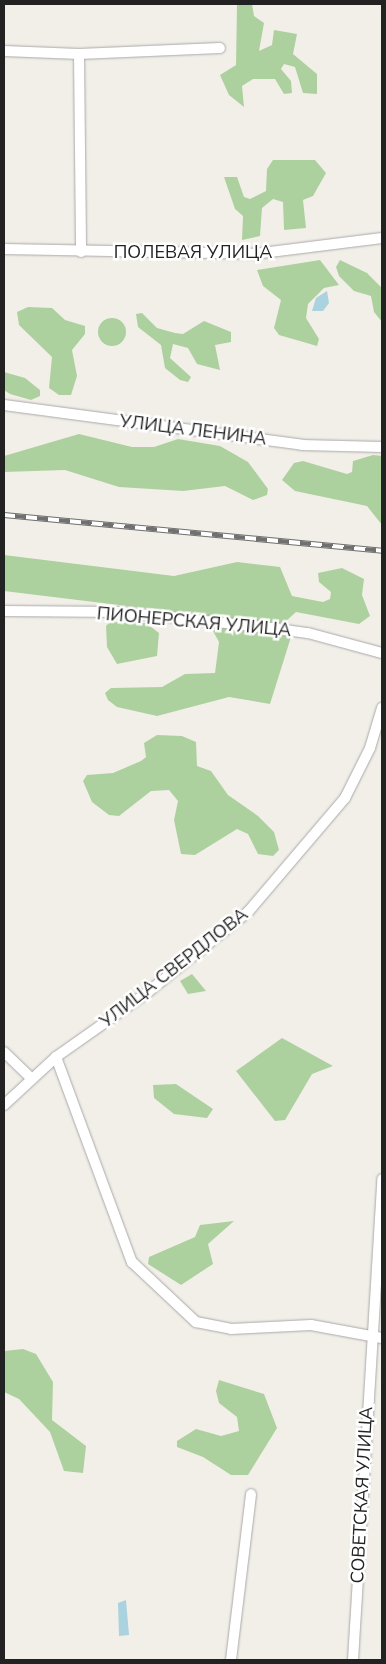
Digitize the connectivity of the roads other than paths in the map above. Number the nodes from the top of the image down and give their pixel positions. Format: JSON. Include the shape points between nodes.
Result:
{"nodes":[{"id":1,"x":220,"y":48,"type":"dead end"},
{"id":2,"x":4,"y":51,"type":"edge"},
{"id":3,"x":79,"y":54,"type":"junction"},
{"id":4,"x":382,"y":238,"type":"edge"},
{"id":5,"x":4,"y":249,"type":"edge"},
{"id":6,"x":81,"y":252,"type":"junction"},
{"id":7,"x":4,"y":405,"type":"edge"},
{"id":8,"x":382,"y":447,"type":"edge"},
{"id":9,"x":4,"y":611,"type":"edge"},
{"id":10,"x":382,"y":653,"type":"edge"},
{"id":11,"x":382,"y":708,"type":"edge"},
{"id":12,"x":4,"y":1052,"type":"edge"},
{"id":13,"x":56,"y":1057,"type":"junction"},
{"id":14,"x":31,"y":1078,"type":"junction"},
{"id":15,"x":4,"y":1105,"type":"edge"},
{"id":16,"x":382,"y":1179,"type":"edge"},
{"id":17,"x":370,"y":1337,"type":"junction"},
{"id":18,"x":382,"y":1338,"type":"edge"},
{"id":19,"x":251,"y":1494,"type":"dead end"},
{"id":20,"x":231,"y":1660,"type":"edge"},
{"id":21,"x":353,"y":1660,"type":"edge"}],
"edges":[{"from":1,"to":3,"type":"street"},
{"from":2,"to":3,"type":"street"},
{"from":3,"to":6,"type":"street"},
{"from":4,"to":6,"type":"street","name":"ПОЛЕВАЯ УЛИЦА","via":[[254,254]]},
{"from":5,"to":6,"type":"street","name":"ПОЛЕВАЯ УЛИЦА"},
{"from":7,"to":8,"type":"street","name":"УЛИЦА ЛЕНИНА","via":[[302,445]]},
{"from":9,"to":10,"type":"street","name":"ПИОНЕРСКАЯ УЛИЦА","via":[[120,612],[308,632]]},
{"from":11,"to":13,"type":"street","name":"УЛИЦА СВЕРДЛОВА","via":[[370,748],[345,798],[248,912],[148,992]]},
{"from":12,"to":14,"type":"street"},
{"from":13,"to":14,"type":"street","name":"УЛИЦА СВЕРДЛОВА"},
{"from":13,"to":17,"type":"street","via":[[132,1262],[189,1316],[213,1328],[285,1323]]},
{"from":14,"to":15,"type":"street","name":"УЛИЦА СВЕРДЛОВА"},
{"from":16,"to":17,"type":"street","name":"СОВЕТСКАЯ УЛИЦА"},
{"from":17,"to":18,"type":"street"},
{"from":17,"to":21,"type":"street","name":"СОВЕТСКАЯ УЛИЦА"},
{"from":19,"to":20,"type":"street"}]}
